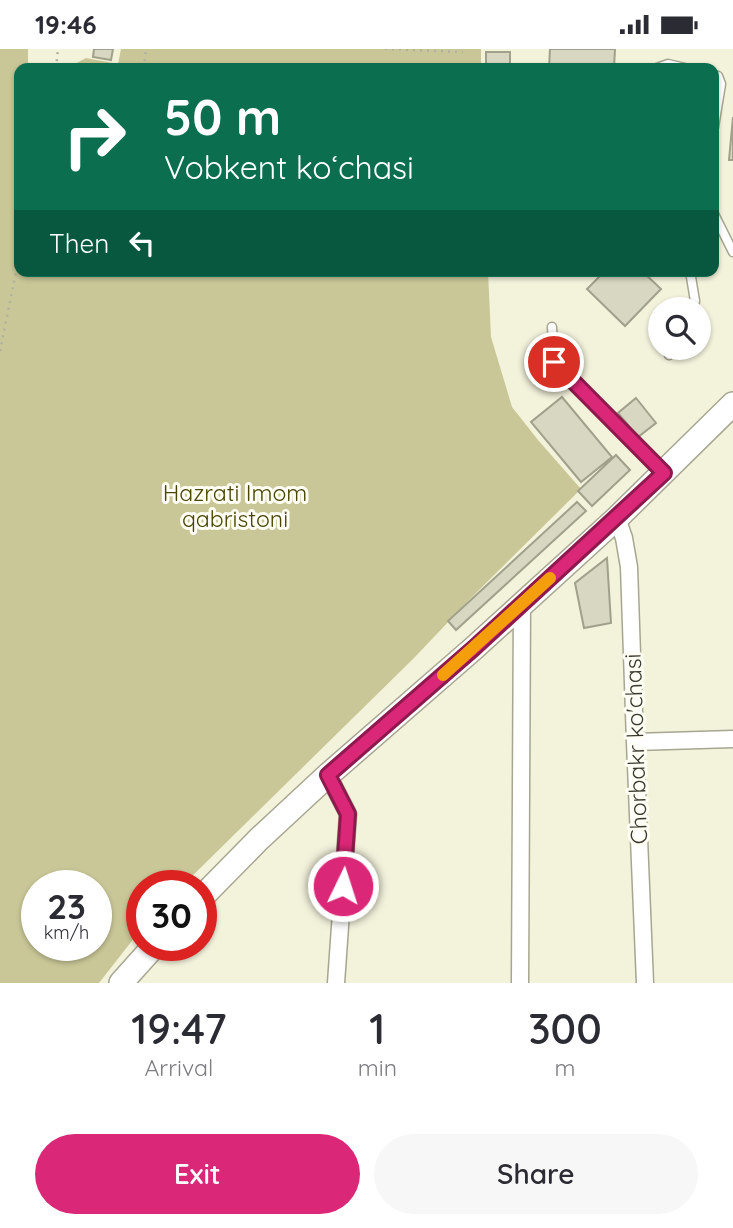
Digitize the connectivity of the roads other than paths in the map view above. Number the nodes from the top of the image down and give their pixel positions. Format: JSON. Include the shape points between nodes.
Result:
{"nodes":[{"id":1,"x":719,"y":79,"type":"edge"},
{"id":2,"x":719,"y":96,"type":"edge"},
{"id":3,"x":719,"y":224,"type":"edge"},
{"id":4,"x":733,"y":252,"type":"edge"},
{"id":5,"x":691,"y":277,"type":"edge"},
{"id":6,"x":694,"y":297,"type":"edge"},
{"id":7,"x":552,"y":327,"type":"dead end"},
{"id":8,"x":733,"y":404,"type":"edge"},
{"id":9,"x":664,"y":473,"type":"junction"},
{"id":10,"x":617,"y":517,"type":"junction"},
{"id":11,"x":522,"y":603,"type":"junction"},
{"id":12,"x":733,"y":739,"type":"edge"},
{"id":13,"x":635,"y":742,"type":"junction"},
{"id":14,"x":328,"y":775,"type":"junction"},
{"id":15,"x":217,"y":882,"type":"edge"},
{"id":16,"x":141,"y":961,"type":"edge"},
{"id":17,"x":121,"y":983,"type":"edge"},
{"id":18,"x":337,"y":983,"type":"edge"},
{"id":19,"x":520,"y":983,"type":"edge"},
{"id":20,"x":645,"y":983,"type":"edge"}],
"edges":[{"from":1,"to":2,"type":"lane"},
{"from":3,"to":4,"type":"lane"},
{"from":5,"to":6,"type":"lane"},
{"from":7,"to":9,"type":"lane","via":[[554,362]]},
{"from":8,"to":9,"type":"main road"},
{"from":9,"to":10,"type":"main road"},
{"from":10,"to":11,"type":"main road"},
{"from":10,"to":13,"type":"street","name":"Chorbakr ko'chasi","via":[[629,567]]},
{"from":11,"to":14,"type":"main road"},
{"from":11,"to":19,"type":"street"},
{"from":12,"to":13,"type":"street"},
{"from":13,"to":20,"type":"street","name":"Chorbakr ko'chasi"},
{"from":14,"to":15,"type":"main road"},
{"from":14,"to":18,"type":"street","via":[[348,814]]},
{"from":16,"to":17,"type":"main road"}]}
